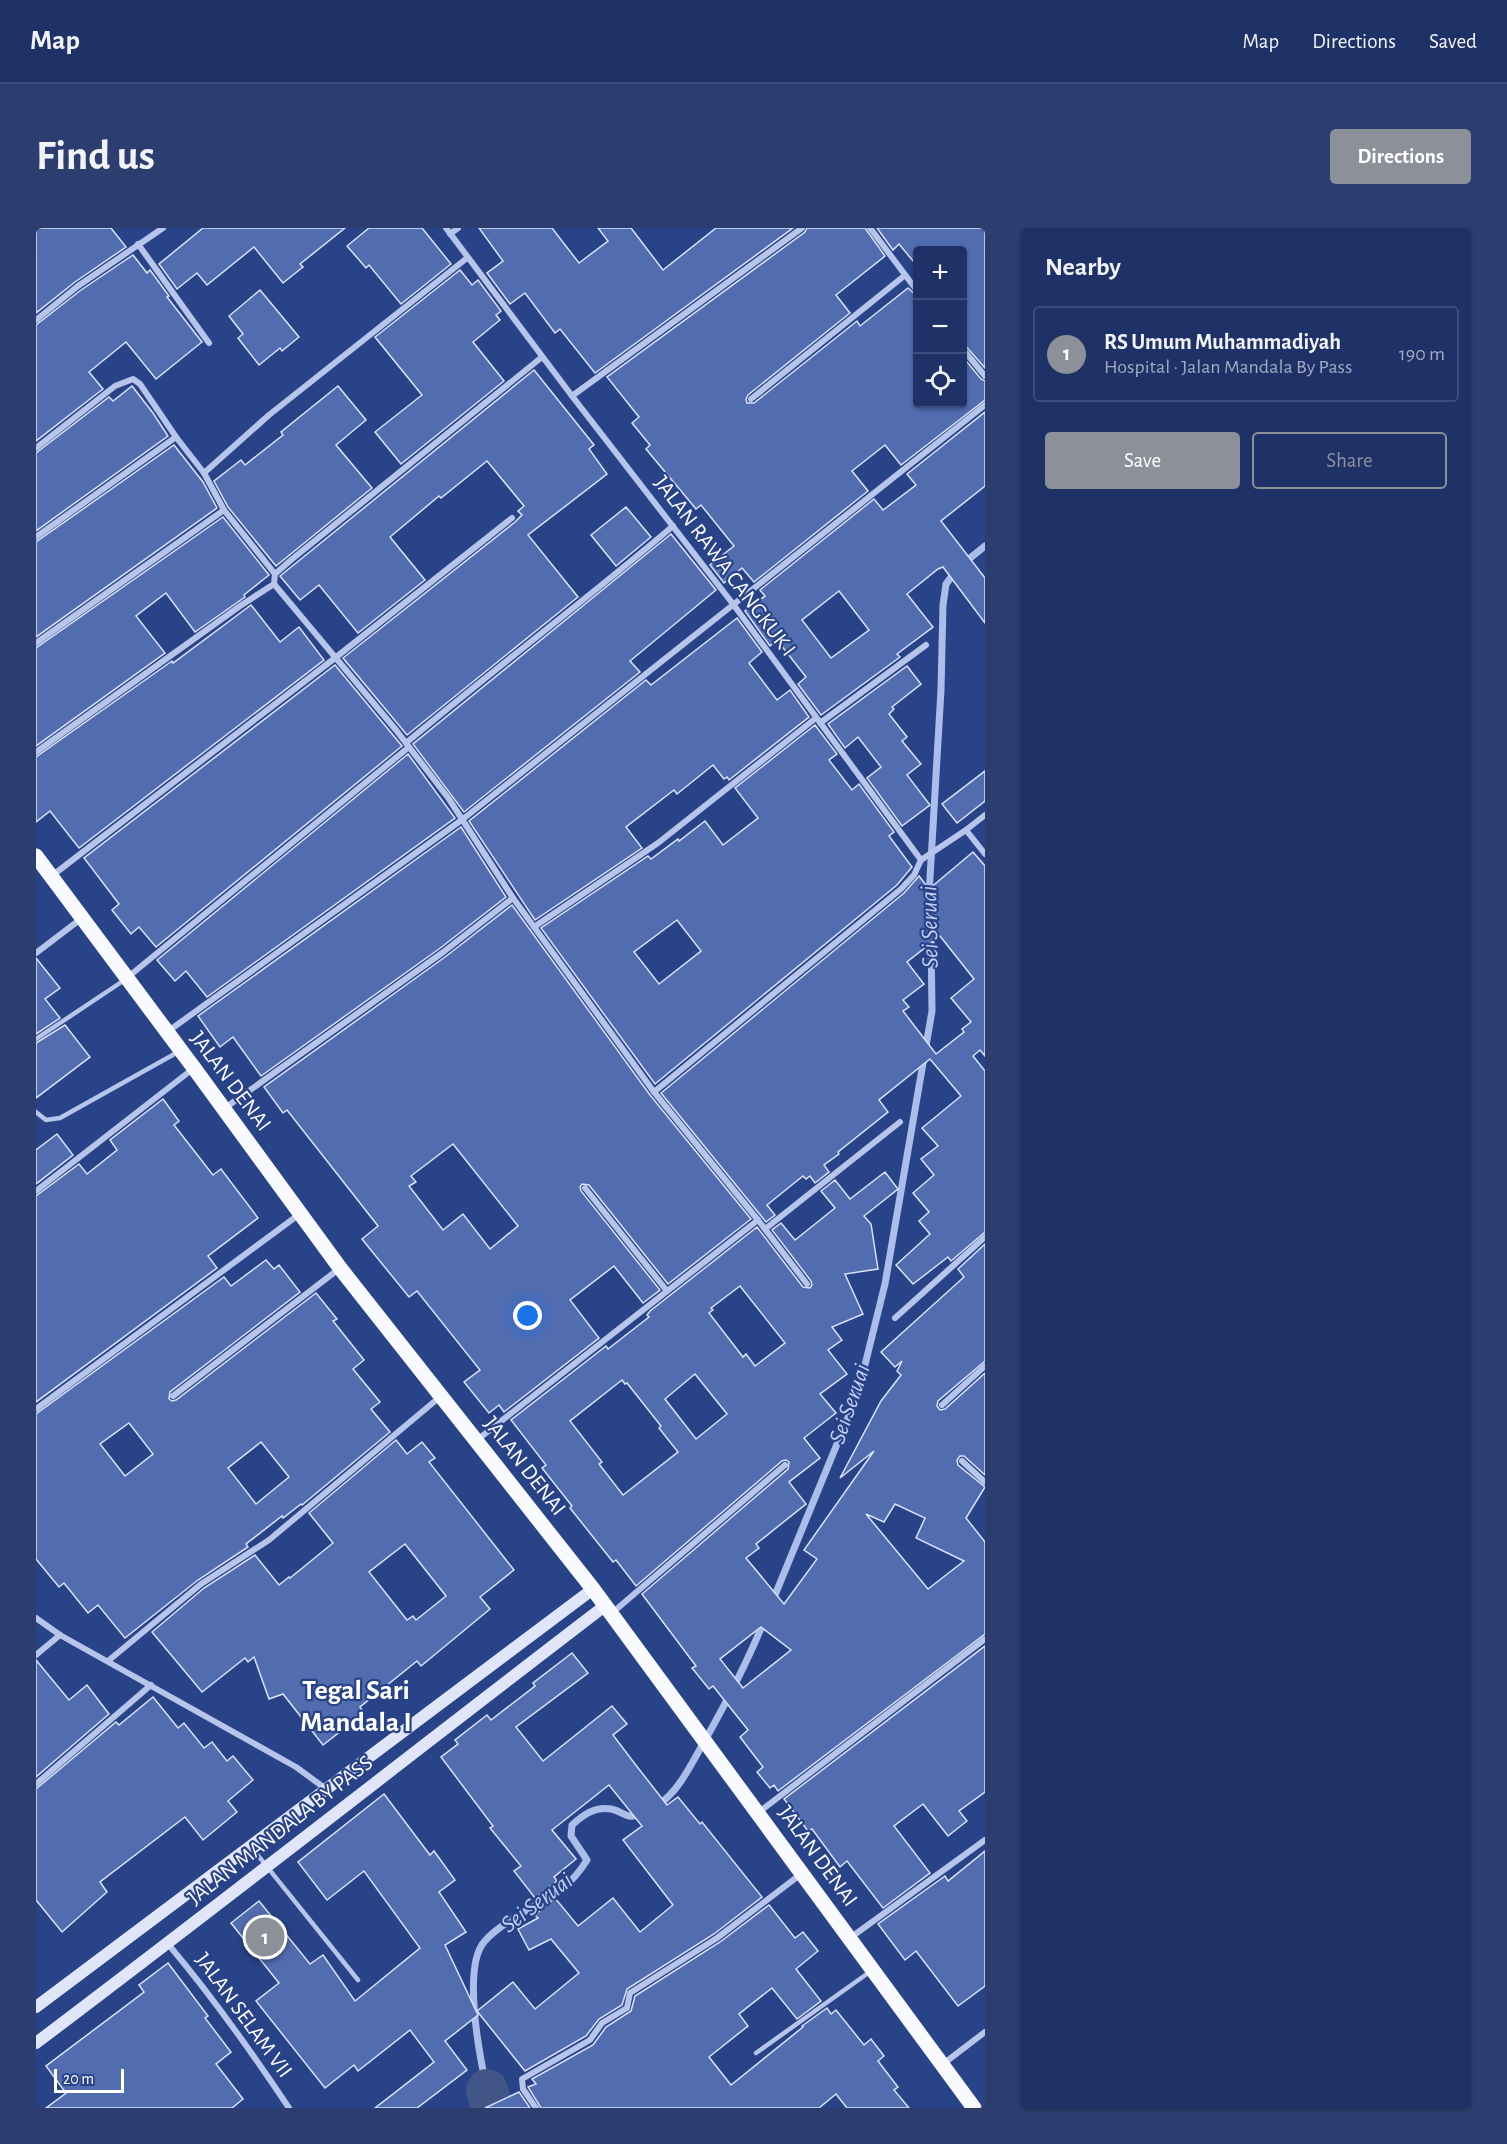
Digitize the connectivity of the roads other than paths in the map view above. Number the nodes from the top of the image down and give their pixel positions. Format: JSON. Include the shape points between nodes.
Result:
{"nodes":[{"id":1,"x":163,"y":228,"type":"edge"},
{"id":2,"x":458,"y":228,"type":"edge"},
{"id":3,"x":802,"y":228,"type":"edge"},
{"id":4,"x":870,"y":228,"type":"edge"},
{"id":5,"x":448,"y":231,"type":"edge"},
{"id":6,"x":138,"y":244,"type":"junction"},
{"id":7,"x":467,"y":258,"type":"junction"},
{"id":8,"x":904,"y":276,"type":"junction"},
{"id":9,"x":913,"y":286,"type":"edge"},
{"id":10,"x":36,"y":320,"type":"edge"},
{"id":11,"x":209,"y":343,"type":"dead end"},
{"id":12,"x":967,"y":353,"type":"edge"},
{"id":13,"x":542,"y":357,"type":"junction"},
{"id":14,"x":985,"y":376,"type":"edge"},
{"id":15,"x":572,"y":396,"type":"junction"},
{"id":16,"x":751,"y":399,"type":"dead end"},
{"id":17,"x":985,"y":405,"type":"edge"},
{"id":18,"x":176,"y":437,"type":"junction"},
{"id":19,"x":36,"y":448,"type":"edge"},
{"id":20,"x":204,"y":473,"type":"junction"},
{"id":21,"x":224,"y":510,"type":"junction"},
{"id":22,"x":512,"y":518,"type":"dead end"},
{"id":23,"x":673,"y":526,"type":"junction"},
{"id":24,"x":36,"y":537,"type":"edge"},
{"id":25,"x":275,"y":574,"type":"junction"},
{"id":26,"x":274,"y":584,"type":"junction"},
{"id":27,"x":733,"y":604,"type":"junction"},
{"id":28,"x":36,"y":643,"type":"edge"},
{"id":29,"x":926,"y":645,"type":"dead end"},
{"id":30,"x":335,"y":658,"type":"junction"},
{"id":31,"x":818,"y":720,"type":"junction"},
{"id":32,"x":408,"y":745,"type":"junction"},
{"id":33,"x":36,"y":752,"type":"edge"},
{"id":34,"x":985,"y":815,"type":"edge"},
{"id":35,"x":463,"y":819,"type":"junction"},
{"id":36,"x":966,"y":830,"type":"junction"},
{"id":37,"x":985,"y":855,"type":"edge"},
{"id":38,"x":36,"y":856,"type":"edge"},
{"id":39,"x":923,"y":858,"type":"junction"},
{"id":40,"x":52,"y":876,"type":"junction"},
{"id":41,"x":513,"y":898,"type":"junction"},
{"id":42,"x":82,"y":917,"type":"junction"},
{"id":43,"x":534,"y":927,"type":"junction"},
{"id":44,"x":36,"y":953,"type":"edge"},
{"id":45,"x":127,"y":978,"type":"junction"},
{"id":46,"x":166,"y":1032,"type":"junction"},
{"id":47,"x":36,"y":1039,"type":"edge"},
{"id":48,"x":181,"y":1050,"type":"junction"},
{"id":49,"x":194,"y":1068,"type":"junction"},
{"id":50,"x":654,"y":1092,"type":"junction"},
{"id":51,"x":224,"y":1109,"type":"junction"},
{"id":52,"x":36,"y":1112,"type":"edge"},
{"id":53,"x":900,"y":1122,"type":"dead end"},
{"id":54,"x":585,"y":1188,"type":"dead end"},
{"id":55,"x":36,"y":1191,"type":"edge"},
{"id":56,"x":301,"y":1213,"type":"junction"},
{"id":57,"x":758,"y":1220,"type":"junction"},
{"id":58,"x":765,"y":1229,"type":"junction"},
{"id":59,"x":985,"y":1237,"type":"edge"},
{"id":60,"x":340,"y":1268,"type":"junction"},
{"id":61,"x":807,"y":1284,"type":"dead end"},
{"id":62,"x":667,"y":1291,"type":"junction"},
{"id":63,"x":895,"y":1318,"type":"dead end"},
{"id":64,"x":985,"y":1366,"type":"edge"},
{"id":65,"x":173,"y":1396,"type":"dead end"},
{"id":66,"x":441,"y":1396,"type":"junction"},
{"id":67,"x":942,"y":1405,"type":"dead end"},
{"id":68,"x":36,"y":1409,"type":"edge"},
{"id":69,"x":476,"y":1440,"type":"junction"},
{"id":70,"x":962,"y":1461,"type":"dead end"},
{"id":71,"x":785,"y":1465,"type":"dead end"},
{"id":72,"x":985,"y":1482,"type":"edge"},
{"id":73,"x":593,"y":1589,"type":"junction"},
{"id":74,"x":609,"y":1610,"type":"junction"},
{"id":75,"x":36,"y":1618,"type":"edge"},
{"id":76,"x":60,"y":1635,"type":"junction"},
{"id":77,"x":985,"y":1639,"type":"edge"},
{"id":78,"x":36,"y":1655,"type":"edge"},
{"id":79,"x":108,"y":1661,"type":"junction"},
{"id":80,"x":151,"y":1685,"type":"junction"},
{"id":81,"x":36,"y":1784,"type":"edge"},
{"id":82,"x":326,"y":1788,"type":"junction"},
{"id":83,"x":759,"y":1813,"type":"junction"},
{"id":84,"x":985,"y":1840,"type":"edge"},
{"id":85,"x":250,"y":1846,"type":"junction"},
{"id":86,"x":268,"y":1868,"type":"junction"},
{"id":87,"x":802,"y":1873,"type":"junction"},
{"id":88,"x":850,"y":1938,"type":"junction"},
{"id":89,"x":168,"y":1944,"type":"junction"},
{"id":90,"x":873,"y":1970,"type":"junction"},
{"id":91,"x":358,"y":1980,"type":"dead end"},
{"id":92,"x":36,"y":2007,"type":"edge"},
{"id":93,"x":985,"y":2032,"type":"edge"},
{"id":94,"x":36,"y":2043,"type":"edge"},
{"id":95,"x":756,"y":2052,"type":"dead end"},
{"id":96,"x":942,"y":2064,"type":"junction"},
{"id":97,"x":289,"y":2108,"type":"edge"},
{"id":98,"x":536,"y":2108,"type":"edge"},
{"id":99,"x":974,"y":2108,"type":"edge"}],
"edges":[{"from":1,"to":6,"type":"street"},
{"from":2,"to":5,"type":"street"},
{"from":3,"to":15,"type":"street"},
{"from":4,"to":8,"type":"street"},
{"from":5,"to":7,"type":"street","name":"JALAN RAWA CANGKUK I"},
{"from":6,"to":10,"type":"street"},
{"from":6,"to":11,"type":"street"},
{"from":7,"to":13,"type":"street","name":"JALAN RAWA CANGKUK I"},
{"from":7,"to":20,"type":"street","via":[[269,415]]},
{"from":8,"to":9,"type":"street"},
{"from":8,"to":16,"type":"street"},
{"from":12,"to":14,"type":"street"},
{"from":13,"to":15,"type":"street","name":"JALAN RAWA CANGKUK I"},
{"from":13,"to":25,"type":"street"},
{"from":15,"to":23,"type":"street","name":"JALAN RAWA CANGKUK I"},
{"from":17,"to":27,"type":"street"},
{"from":18,"to":19,"type":"street","via":[[133,379],[114,386]]},
{"from":18,"to":20,"type":"street"},
{"from":18,"to":24,"type":"street"},
{"from":20,"to":21,"type":"street"},
{"from":21,"to":25,"type":"street"},
{"from":21,"to":28,"type":"street"},
{"from":22,"to":30,"type":"street"},
{"from":23,"to":27,"type":"street","name":"JALAN RAWA CANGKUK I"},
{"from":23,"to":32,"type":"street"},
{"from":25,"to":26,"type":"street"},
{"from":26,"to":30,"type":"street"},
{"from":26,"to":33,"type":"street"},
{"from":27,"to":31,"type":"street","name":"JALAN RAWA CANGKUK I"},
{"from":27,"to":35,"type":"street"},
{"from":29,"to":31,"type":"street"},
{"from":30,"to":32,"type":"street"},
{"from":30,"to":40,"type":"street"},
{"from":31,"to":39,"type":"street","name":"JALAN RAWA CANGKUK I"},
{"from":31,"to":43,"type":"street","via":[[658,843]]},
{"from":32,"to":35,"type":"street"},
{"from":32,"to":45,"type":"street"},
{"from":34,"to":36,"type":"street"},
{"from":35,"to":41,"type":"street"},
{"from":35,"to":46,"type":"street"},
{"from":36,"to":37,"type":"street"},
{"from":36,"to":39,"type":"street"},
{"from":38,"to":40,"type":"main road","name":"JALAN DENAI"},
{"from":39,"to":50,"type":"street","via":[[901,889]]},
{"from":40,"to":42,"type":"main road","name":"JALAN DENAI"},
{"from":41,"to":43,"type":"street"},
{"from":41,"to":51,"type":"street"},
{"from":42,"to":44,"type":"street"},
{"from":42,"to":45,"type":"main road","name":"JALAN DENAI"},
{"from":43,"to":50,"type":"street"},
{"from":45,"to":46,"type":"main road","name":"JALAN DENAI"},
{"from":45,"to":47,"type":"lane"},
{"from":46,"to":48,"type":"main road","name":"JALAN DENAI"},
{"from":48,"to":49,"type":"main road","name":"JALAN DENAI"},
{"from":48,"to":52,"type":"lane","via":[[60,1118],[46,1120]]},
{"from":49,"to":51,"type":"main road","name":"JALAN DENAI"},
{"from":49,"to":55,"type":"street"},
{"from":50,"to":57,"type":"street"},
{"from":51,"to":56,"type":"main road","name":"JALAN DENAI"},
{"from":53,"to":58,"type":"street"},
{"from":54,"to":62,"type":"street"},
{"from":56,"to":60,"type":"main road","name":"JALAN DENAI"},
{"from":56,"to":68,"type":"street"},
{"from":57,"to":58,"type":"street"},
{"from":57,"to":62,"type":"street"},
{"from":58,"to":61,"type":"street"},
{"from":59,"to":63,"type":"street"},
{"from":60,"to":65,"type":"street"},
{"from":60,"to":66,"type":"main road","name":"JALAN DENAI"},
{"from":62,"to":69,"type":"street"},
{"from":64,"to":67,"type":"street"},
{"from":66,"to":69,"type":"main road","name":"JALAN DENAI"},
{"from":66,"to":79,"type":"street","via":[[269,1540],[201,1584]]},
{"from":69,"to":73,"type":"main road","name":"JALAN DENAI"},
{"from":70,"to":72,"type":"street"},
{"from":71,"to":74,"type":"street"},
{"from":73,"to":74,"type":"main road","name":"JALAN DENAI"},
{"from":73,"to":82,"type":"street","name":"JALAN MANDALA BY PASS"},
{"from":74,"to":83,"type":"main road","name":"JALAN DENAI"},
{"from":74,"to":86,"type":"street","name":"JALAN MANDALA BY PASS","via":[[348,1802]]},
{"from":75,"to":76,"type":"street"},
{"from":76,"to":78,"type":"street"},
{"from":76,"to":79,"type":"street"},
{"from":77,"to":83,"type":"street"},
{"from":79,"to":80,"type":"street"},
{"from":80,"to":81,"type":"street"},
{"from":80,"to":82,"type":"street"},
{"from":82,"to":85,"type":"street","name":"JALAN MANDALA BY PASS"},
{"from":83,"to":87,"type":"main road","name":"JALAN DENAI"},
{"from":84,"to":88,"type":"street"},
{"from":85,"to":86,"type":"lane"},
{"from":85,"to":92,"type":"street","name":"JALAN MANDALA BY PASS"},
{"from":86,"to":89,"type":"street","name":"JALAN MANDALA BY PASS"},
{"from":86,"to":91,"type":"lane"},
{"from":87,"to":88,"type":"main road","name":"JALAN DENAI"},
{"from":87,"to":98,"type":"street","via":[[717,1938],[630,1994],[627,2008],[602,2023],[590,2040],[522,2079],[523,2089]]},
{"from":88,"to":90,"type":"main road","name":"JALAN DENAI"},
{"from":89,"to":94,"type":"street","name":"JALAN MANDALA BY PASS"},
{"from":89,"to":97,"type":"street","name":"JALAN SELAM VII","via":[[251,2051]]},
{"from":90,"to":95,"type":"lane"},
{"from":90,"to":96,"type":"main road","name":"JALAN DENAI"},
{"from":93,"to":96,"type":"street"},
{"from":96,"to":99,"type":"main road","name":"JALAN DENAI"}]}
